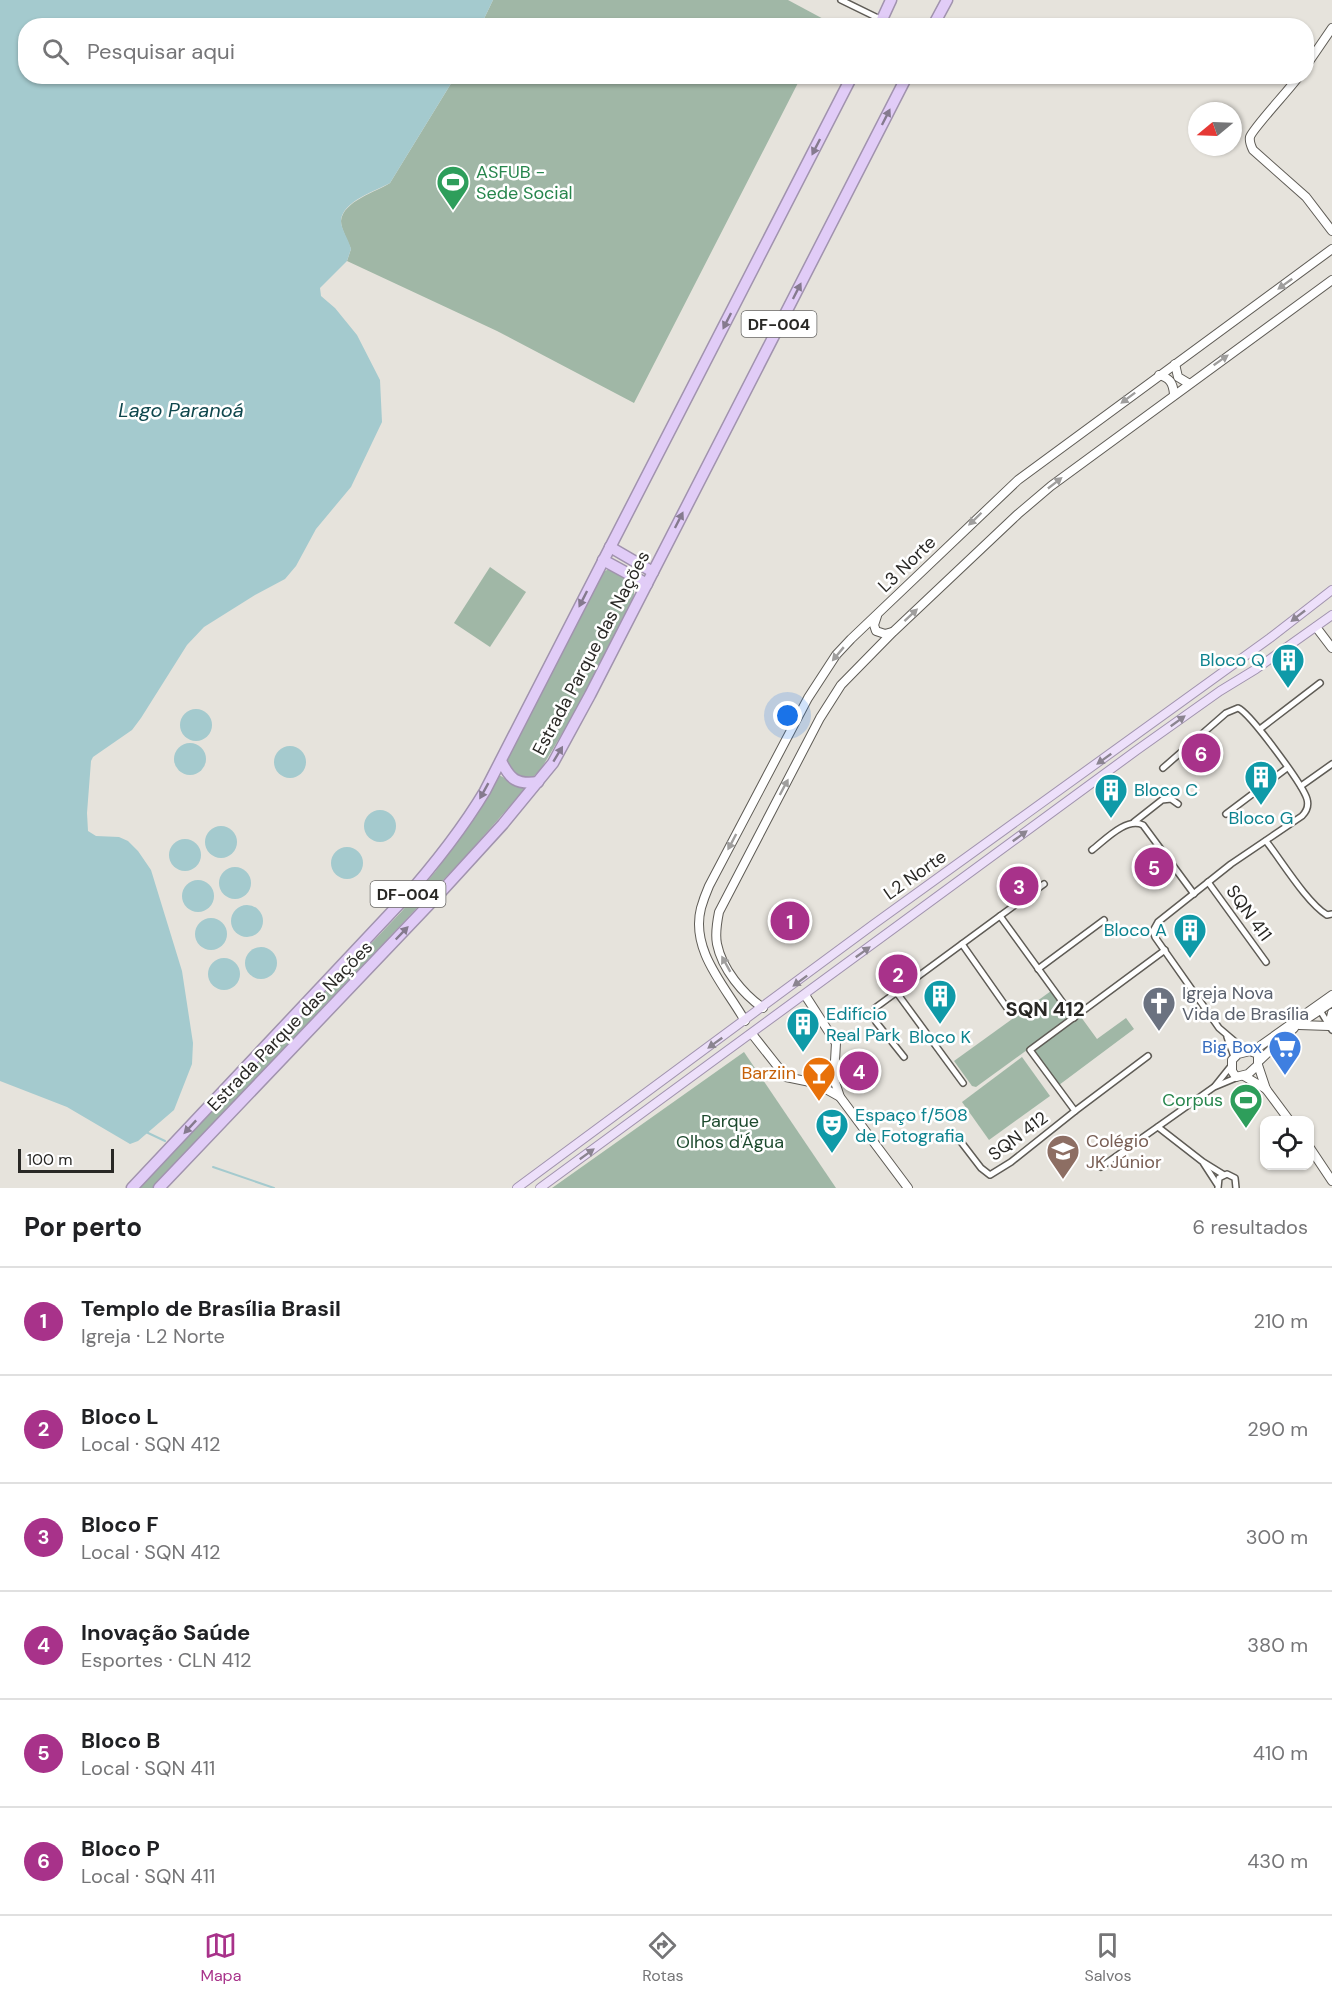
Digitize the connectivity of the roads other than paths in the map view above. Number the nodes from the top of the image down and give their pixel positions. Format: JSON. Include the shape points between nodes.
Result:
{"nodes":[{"id":1,"x":841,"y":0,"type":"edge"},
{"id":2,"x":891,"y":0,"type":"edge"},
{"id":3,"x":946,"y":0,"type":"edge"},
{"id":4,"x":873,"y":18,"type":"edge"},
{"id":5,"x":882,"y":18,"type":"edge"},
{"id":6,"x":937,"y":18,"type":"edge"},
{"id":7,"x":1332,"y":28,"type":"edge"},
{"id":8,"x":1314,"y":54,"type":"edge"},
{"id":9,"x":848,"y":84,"type":"edge"},
{"id":10,"x":903,"y":84,"type":"edge"},
{"id":11,"x":1293,"y":84,"type":"edge"},
{"id":12,"x":1332,"y":231,"type":"edge"},
{"id":13,"x":1332,"y":249,"type":"edge"},
{"id":14,"x":1332,"y":280,"type":"edge"},
{"id":15,"x":1175,"y":364,"type":"junction"},
{"id":16,"x":1159,"y":375,"type":"junction"},
{"id":17,"x":1188,"y":383,"type":"junction"},
{"id":18,"x":1174,"y":394,"type":"junction"},
{"id":19,"x":610,"y":547,"type":"junction"},
{"id":20,"x":603,"y":560,"type":"junction"},
{"id":21,"x":653,"y":573,"type":"junction"},
{"id":22,"x":647,"y":584,"type":"junction"},
{"id":23,"x":1332,"y":590,"type":"edge"},
{"id":24,"x":879,"y":612,"type":"junction"},
{"id":25,"x":1332,"y":615,"type":"edge"},
{"id":26,"x":1316,"y":627,"type":"junction"},
{"id":27,"x":893,"y":632,"type":"junction"},
{"id":28,"x":1270,"y":638,"type":"junction"},
{"id":29,"x":1332,"y":648,"type":"edge"},
{"id":30,"x":1279,"y":654,"type":"junction"},
{"id":31,"x":1320,"y":682,"type":"dead end"},
{"id":32,"x":1260,"y":729,"type":"junction"},
{"id":33,"x":501,"y":760,"type":"junction"},
{"id":34,"x":1332,"y":764,"type":"edge"},
{"id":35,"x":1163,"y":768,"type":"dead end"},
{"id":36,"x":1287,"y":768,"type":"junction"},
{"id":37,"x":1083,"y":775,"type":"junction"},
{"id":38,"x":538,"y":782,"type":"junction"},
{"id":39,"x":1301,"y":786,"type":"junction"},
{"id":40,"x":1086,"y":787,"type":"junction"},
{"id":41,"x":1178,"y":804,"type":"dead end"},
{"id":42,"x":1226,"y":814,"type":"dead end"},
{"id":43,"x":1134,"y":822,"type":"junction"},
{"id":44,"x":1266,"y":841,"type":"junction"},
{"id":45,"x":1092,"y":850,"type":"dead end"},
{"id":46,"x":1208,"y":882,"type":"junction"},
{"id":47,"x":1044,"y":884,"type":"dead end"},
{"id":48,"x":1194,"y":894,"type":"junction"},
{"id":49,"x":1332,"y":914,"type":"edge"},
{"id":50,"x":1000,"y":916,"type":"junction"},
{"id":51,"x":1104,"y":920,"type":"dead end"},
{"id":52,"x":962,"y":944,"type":"junction"},
{"id":53,"x":1165,"y":950,"type":"junction"},
{"id":54,"x":833,"y":956,"type":"junction"},
{"id":55,"x":1266,"y":962,"type":"dead end"},
{"id":56,"x":841,"y":968,"type":"junction"},
{"id":57,"x":1038,"y":969,"type":"junction"},
{"id":58,"x":897,"y":993,"type":"junction"},
{"id":59,"x":805,"y":995,"type":"junction"},
{"id":60,"x":1332,"y":995,"type":"edge"},
{"id":61,"x":1332,"y":1002,"type":"edge"},
{"id":62,"x":763,"y":1008,"type":"junction"},
{"id":63,"x":1007,"y":1008,"type":"dead end"},
{"id":64,"x":1318,"y":1008,"type":"junction"},
{"id":65,"x":1332,"y":1013,"type":"edge"},
{"id":66,"x":1074,"y":1018,"type":"junction"},
{"id":67,"x":745,"y":1021,"type":"junction"},
{"id":68,"x":1299,"y":1025,"type":"junction"},
{"id":69,"x":1330,"y":1028,"type":"edge"},
{"id":70,"x":752,"y":1034,"type":"junction"},
{"id":71,"x":1226,"y":1036,"type":"junction"},
{"id":72,"x":1249,"y":1051,"type":"junction"},
{"id":73,"x":1148,"y":1056,"type":"dead end"},
{"id":74,"x":904,"y":1057,"type":"dead end"},
{"id":75,"x":1234,"y":1057,"type":"junction"},
{"id":76,"x":1259,"y":1063,"type":"junction"},
{"id":77,"x":835,"y":1064,"type":"junction"},
{"id":78,"x":1231,"y":1066,"type":"junction"},
{"id":79,"x":1241,"y":1076,"type":"junction"},
{"id":80,"x":810,"y":1081,"type":"junction"},
{"id":81,"x":963,"y":1083,"type":"dead end"},
{"id":82,"x":1214,"y":1087,"type":"junction"},
{"id":83,"x":1266,"y":1089,"type":"junction"},
{"id":84,"x":840,"y":1097,"type":"junction"},
{"id":85,"x":1075,"y":1111,"type":"junction"},
{"id":86,"x":1286,"y":1116,"type":"edge"},
{"id":87,"x":1158,"y":1127,"type":"junction"},
{"id":88,"x":958,"y":1137,"type":"dead end"},
{"id":89,"x":1314,"y":1154,"type":"edge"},
{"id":90,"x":1203,"y":1162,"type":"junction"},
{"id":91,"x":1101,"y":1167,"type":"dead end"},
{"id":92,"x":1224,"y":1175,"type":"junction"},
{"id":93,"x":1332,"y":1181,"type":"edge"},
{"id":94,"x":1217,"y":1186,"type":"edge"},
{"id":95,"x":132,"y":1188,"type":"edge"},
{"id":96,"x":159,"y":1188,"type":"edge"},
{"id":97,"x":517,"y":1188,"type":"edge"},
{"id":98,"x":540,"y":1188,"type":"edge"},
{"id":99,"x":908,"y":1188,"type":"edge"},
{"id":100,"x":1236,"y":1188,"type":"edge"}],
"edges":[{"from":1,"to":4,"type":"street"},
{"from":2,"to":5,"type":"highway"},
{"from":3,"to":6,"type":"highway"},
{"from":7,"to":8,"type":"main road"},
{"from":9,"to":19,"type":"highway","name":"Estrada Parque das Nações","number":"DF-004","one_way":true},
{"from":21,"to":10,"type":"highway","name":"Estrada Parque das Nações","number":"DF-004","one_way":true},
{"from":11,"to":12,"type":"main road","via":[[1252,132],[1250,143],[1306,197]]},
{"from":13,"to":15,"type":"main road","name":"L3 Norte","one_way":true},
{"from":17,"to":14,"type":"main road","one_way":true},
{"from":15,"to":16,"type":"main road","name":"L3 Norte"},
{"from":15,"to":17,"type":"main road","via":[[1178,377]]},
{"from":16,"to":18,"type":"main road","via":[[1170,380]]},
{"from":16,"to":24,"type":"main road","name":"L3 Norte","one_way":true,"via":[[1013,484]]},
{"from":17,"to":18,"type":"main road"},
{"from":27,"to":18,"type":"main road","one_way":true,"via":[[1051,486]]},
{"from":19,"to":20,"type":"highway","name":"Estrada Parque das Nações","number":"DF-004"},
{"from":19,"to":21,"type":"highway"},
{"from":20,"to":22,"type":"highway"},
{"from":20,"to":33,"type":"highway","name":"Estrada Parque das Nações","number":"DF-004","one_way":true},
{"from":21,"to":22,"type":"highway","name":"Estrada Parque das Nações","number":"DF-004"},
{"from":38,"to":22,"type":"highway","name":"Estrada Parque das Nações","number":"DF-004","one_way":true,"via":[[563,746]]},
{"from":23,"to":28,"type":"main road","name":"L2 Norte","one_way":true},
{"from":24,"to":27,"type":"main road","via":[[876,631]]},
{"from":24,"to":67,"type":"main road","name":"L3 Norte","one_way":true,"via":[[836,655],[816,684],[700,909],[699,929],[707,961]]},
{"from":25,"to":26,"type":"main road","name":"L2 Norte"},
{"from":26,"to":29,"type":"main road"},
{"from":26,"to":30,"type":"main road","name":"L2 Norte"},
{"from":62,"to":27,"type":"main road","one_way":true,"via":[[750,999],[725,965],[717,943],[719,912],[830,702],[853,671]]},
{"from":28,"to":30,"type":"main road"},
{"from":28,"to":37,"type":"main road","name":"L2 Norte","one_way":true},
{"from":40,"to":30,"type":"main road","name":"L2 Norte","one_way":true,"via":[[1215,694]]},
{"from":31,"to":32,"type":"street"},
{"from":32,"to":35,"type":"street","via":[[1244,710],[1233,709]]},
{"from":32,"to":36,"type":"street"},
{"from":33,"to":38,"type":"highway","via":[[508,775],[516,781]]},
{"from":33,"to":95,"type":"highway","name":"Estrada Parque das Nações","number":"DF-004","one_way":true,"via":[[469,817],[440,857]]},
{"from":34,"to":39,"type":"street"},
{"from":36,"to":39,"type":"street"},
{"from":36,"to":42,"type":"street"},
{"from":37,"to":40,"type":"main road"},
{"from":37,"to":54,"type":"main road","name":"L2 Norte"},
{"from":96,"to":38,"type":"highway","name":"Estrada Parque das Nações","number":"DF-004","one_way":true,"via":[[440,893]]},
{"from":39,"to":44,"type":"street","name":"SQN 411","via":[[1307,810]]},
{"from":56,"to":40,"type":"main road","name":"L2 Norte","one_way":true},
{"from":41,"to":43,"type":"street","via":[[1162,800]]},
{"from":43,"to":45,"type":"street"},
{"from":43,"to":48,"type":"street","via":[[1143,825]]},
{"from":44,"to":46,"type":"street","name":"SQN 411"},
{"from":44,"to":49,"type":"street","via":[[1320,910]]},
{"from":46,"to":48,"type":"street","name":"SQN 411"},
{"from":46,"to":55,"type":"street","name":"SQN 411"},
{"from":47,"to":50,"type":"street"},
{"from":48,"to":53,"type":"street","name":"SQN 411","via":[[1154,927],[1153,934]]},
{"from":50,"to":52,"type":"street"},
{"from":50,"to":57,"type":"street"},
{"from":51,"to":57,"type":"street"},
{"from":52,"to":58,"type":"street"},
{"from":52,"to":63,"type":"street"},
{"from":53,"to":66,"type":"street","name":"SQN 412"},
{"from":53,"to":71,"type":"street"},
{"from":54,"to":56,"type":"main road"},
{"from":54,"to":62,"type":"main road","name":"L2 Norte","one_way":true},
{"from":56,"to":59,"type":"main road","name":"L2 Norte"},
{"from":57,"to":66,"type":"street"},
{"from":58,"to":74,"type":"street","via":[[875,1008],[874,1017]]},
{"from":58,"to":81,"type":"street"},
{"from":59,"to":70,"type":"main road","name":"L2 Norte"},
{"from":59,"to":77,"type":"main road","via":[[836,1043]]},
{"from":60,"to":64,"type":"main road"},
{"from":61,"to":64,"type":"main road"},
{"from":62,"to":67,"type":"main road","name":"L2 Norte"},
{"from":64,"to":68,"type":"main road"},
{"from":64,"to":69,"type":"street"},
{"from":64,"to":72,"type":"main road"},
{"from":65,"to":69,"type":"main road"},
{"from":66,"to":85,"type":"street","name":"SQN 412","via":[[1030,1050]]},
{"from":67,"to":97,"type":"main road","name":"L2 Norte","one_way":true},
{"from":68,"to":69,"type":"main road"},
{"from":68,"to":76,"type":"main road"},
{"from":70,"to":80,"type":"main road","via":[[782,1075]]},
{"from":98,"to":70,"type":"main road","name":"L2 Norte","one_way":true},
{"from":71,"to":72,"type":"street"},
{"from":71,"to":75,"type":"street"},
{"from":72,"to":75,"type":"main road"},
{"from":72,"to":76,"type":"main road","via":[[1258,1054]]},
{"from":73,"to":85,"type":"street","name":"SQN 412"},
{"from":75,"to":78,"type":"main road"},
{"from":76,"to":79,"type":"main road"},
{"from":76,"to":83,"type":"main road"},
{"from":77,"to":80,"type":"main road"},
{"from":77,"to":84,"type":"main road","via":[[834,1079]]},
{"from":78,"to":79,"type":"main road","via":[[1233,1075]]},
{"from":78,"to":82,"type":"street"},
{"from":79,"to":82,"type":"street"},
{"from":79,"to":83,"type":"main road"},
{"from":80,"to":84,"type":"main road"},
{"from":82,"to":87,"type":"street"},
{"from":83,"to":86,"type":"main road"},
{"from":84,"to":99,"type":"main road"},
{"from":85,"to":88,"type":"street","name":"SQN 412","via":[[990,1175]]},
{"from":87,"to":90,"type":"street"},
{"from":87,"to":91,"type":"street"},
{"from":89,"to":93,"type":"main road"},
{"from":90,"to":92,"type":"street"},
{"from":90,"to":94,"type":"street"},
{"from":92,"to":94,"type":"street"},
{"from":92,"to":100,"type":"street","via":[[1235,1178]]}]}
